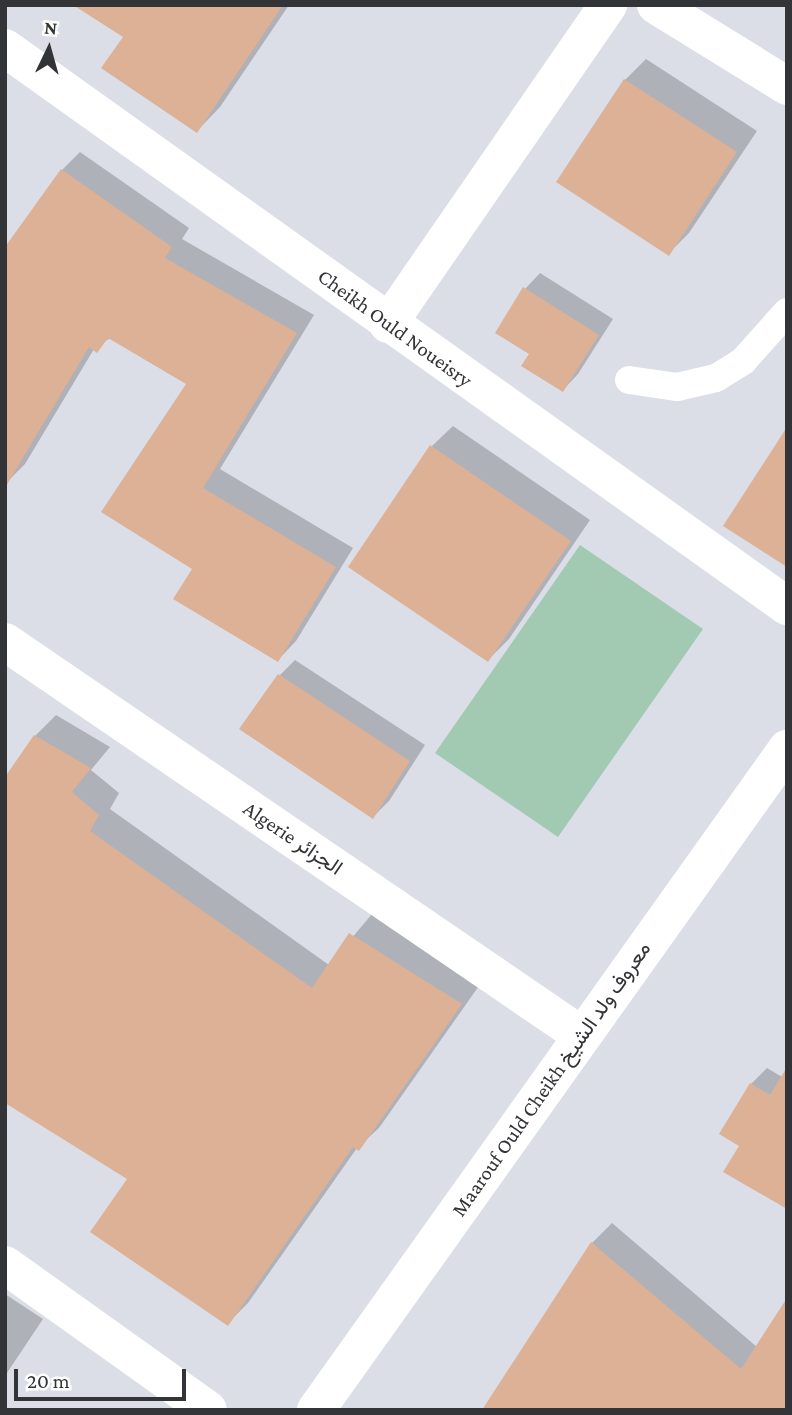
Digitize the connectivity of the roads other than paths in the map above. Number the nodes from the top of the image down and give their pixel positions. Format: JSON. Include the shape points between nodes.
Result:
{"nodes":[{"id":1,"x":608,"y":5,"type":"edge"},
{"id":2,"x":656,"y":5,"type":"edge"},
{"id":3,"x":5,"y":48,"type":"edge"},
{"id":4,"x":787,"y":86,"type":"edge"},
{"id":5,"x":787,"y":312,"type":"edge"},
{"id":6,"x":388,"y":324,"type":"junction"},
{"id":7,"x":629,"y":380,"type":"dead end"},
{"id":8,"x":787,"y":606,"type":"edge"},
{"id":9,"x":5,"y":642,"type":"edge"},
{"id":10,"x":787,"y":749,"type":"edge"},
{"id":11,"x":581,"y":1035,"type":"junction"},
{"id":12,"x":5,"y":1265,"type":"edge"},
{"id":13,"x":208,"y":1410,"type":"edge"},
{"id":14,"x":316,"y":1410,"type":"edge"}],
"edges":[{"from":1,"to":6,"type":"street"},
{"from":2,"to":4,"type":"street"},
{"from":3,"to":6,"type":"street","name":"Cheikh Ould Noueisry"},
{"from":5,"to":7,"type":"lane","via":[[743,361],[716,378],[677,387]]},
{"from":6,"to":8,"type":"street","name":"Cheikh Ould Noueisry"},
{"from":9,"to":11,"type":"street","name":"Algerie الجزائر"},
{"from":10,"to":11,"type":"street","name":"Maarouf Ould Cheikh معروف ولد الشيخ"},
{"from":11,"to":14,"type":"street","name":"Maarouf Ould Cheikh معروف ولد الشيخ"},
{"from":12,"to":13,"type":"street"}]}
